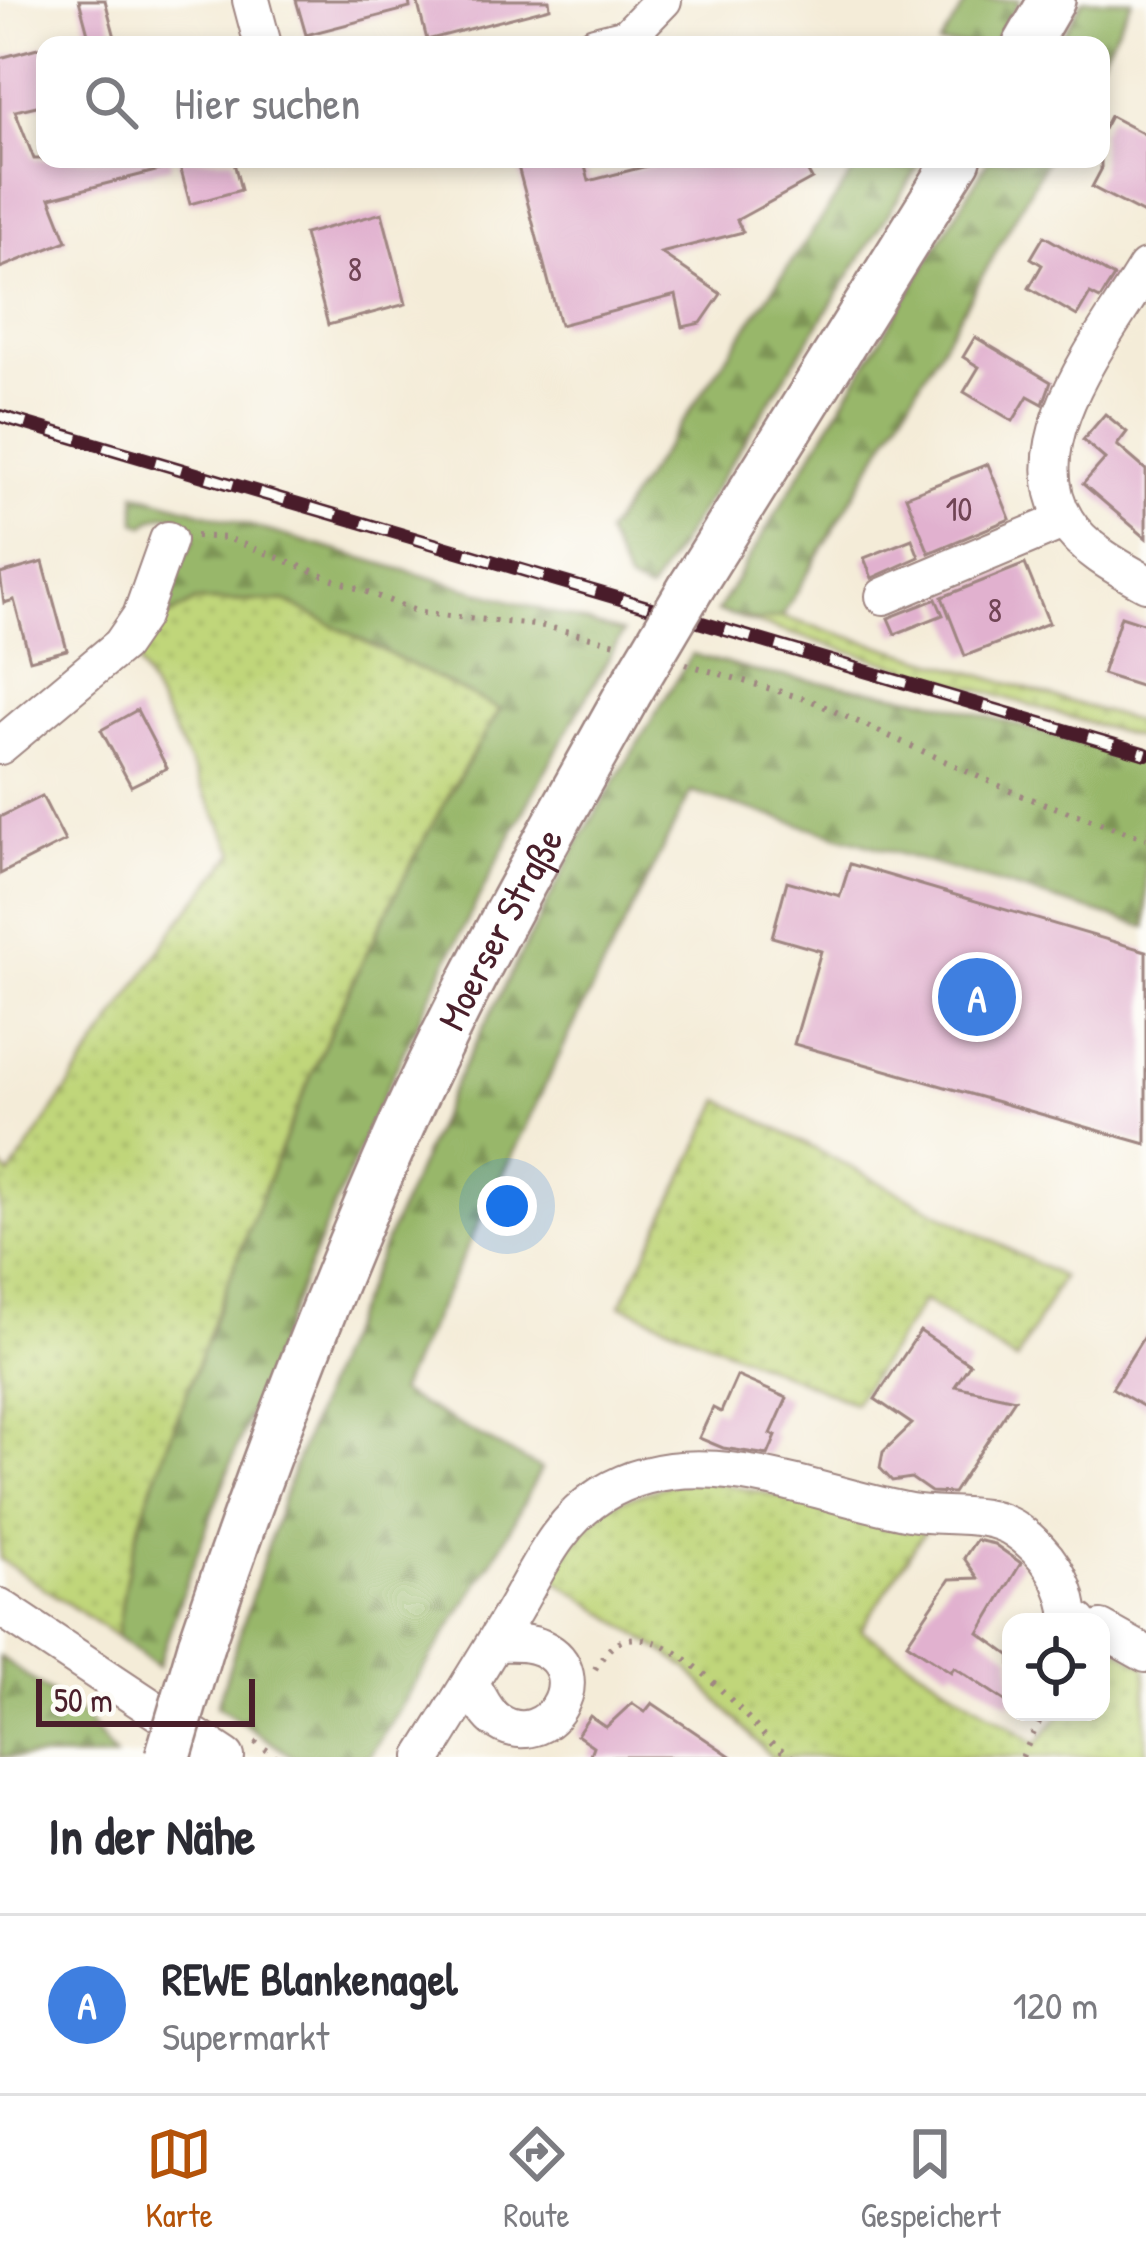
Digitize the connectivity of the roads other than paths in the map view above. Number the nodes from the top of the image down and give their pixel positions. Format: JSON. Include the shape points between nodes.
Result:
{"nodes":[{"id":1,"x":251,"y":0,"type":"edge"},
{"id":2,"x":663,"y":0,"type":"edge"},
{"id":3,"x":1052,"y":0,"type":"edge"},
{"id":4,"x":260,"y":36,"type":"edge"},
{"id":5,"x":628,"y":36,"type":"edge"},
{"id":6,"x":1031,"y":36,"type":"edge"},
{"id":7,"x":952,"y":168,"type":"edge"},
{"id":8,"x":1145,"y":271,"type":"edge"},
{"id":9,"x":1065,"y":520,"type":"junction"},
{"id":10,"x":168,"y":539,"type":"dead end"},
{"id":11,"x":1146,"y":583,"type":"edge"},
{"id":12,"x":884,"y":596,"type":"dead end"},
{"id":13,"x":0,"y":746,"type":"edge"},
{"id":14,"x":0,"y":1607,"type":"edge"},
{"id":15,"x":1069,"y":1613,"type":"edge"},
{"id":16,"x":1110,"y":1634,"type":"edge"},
{"id":17,"x":495,"y":1642,"type":"junction"},
{"id":18,"x":1146,"y":1654,"type":"edge"},
{"id":19,"x":470,"y":1683,"type":"junction"},
{"id":20,"x":168,"y":1757,"type":"edge"},
{"id":21,"x":226,"y":1757,"type":"edge"},
{"id":22,"x":424,"y":1757,"type":"edge"}],
"edges":[{"from":1,"to":4,"type":"street"},
{"from":2,"to":5,"type":"street"},
{"from":3,"to":6,"type":"main road"},
{"from":7,"to":20,"type":"main road","name":"Moerser Straße","bridge":true,"via":[[628,694],[478,969],[286,1400]]},
{"from":8,"to":9,"type":"street","via":[[1059,414],[1049,455]]},
{"from":9,"to":11,"type":"street"},
{"from":9,"to":12,"type":"street"},
{"from":10,"to":13,"type":"street","via":[[141,616],[121,645]]},
{"from":14,"to":21,"type":"street"},
{"from":15,"to":17,"type":"street","via":[[1057,1572],[1000,1522],[688,1468],[630,1480],[583,1507]]},
{"from":16,"to":18,"type":"street"},
{"from":17,"to":19,"type":"street"},
{"from":17,"to":19,"type":"street","via":[[551,1653],[565,1676],[562,1703],[543,1725],[515,1729],[491,1717]]},
{"from":19,"to":22,"type":"street"}]}
